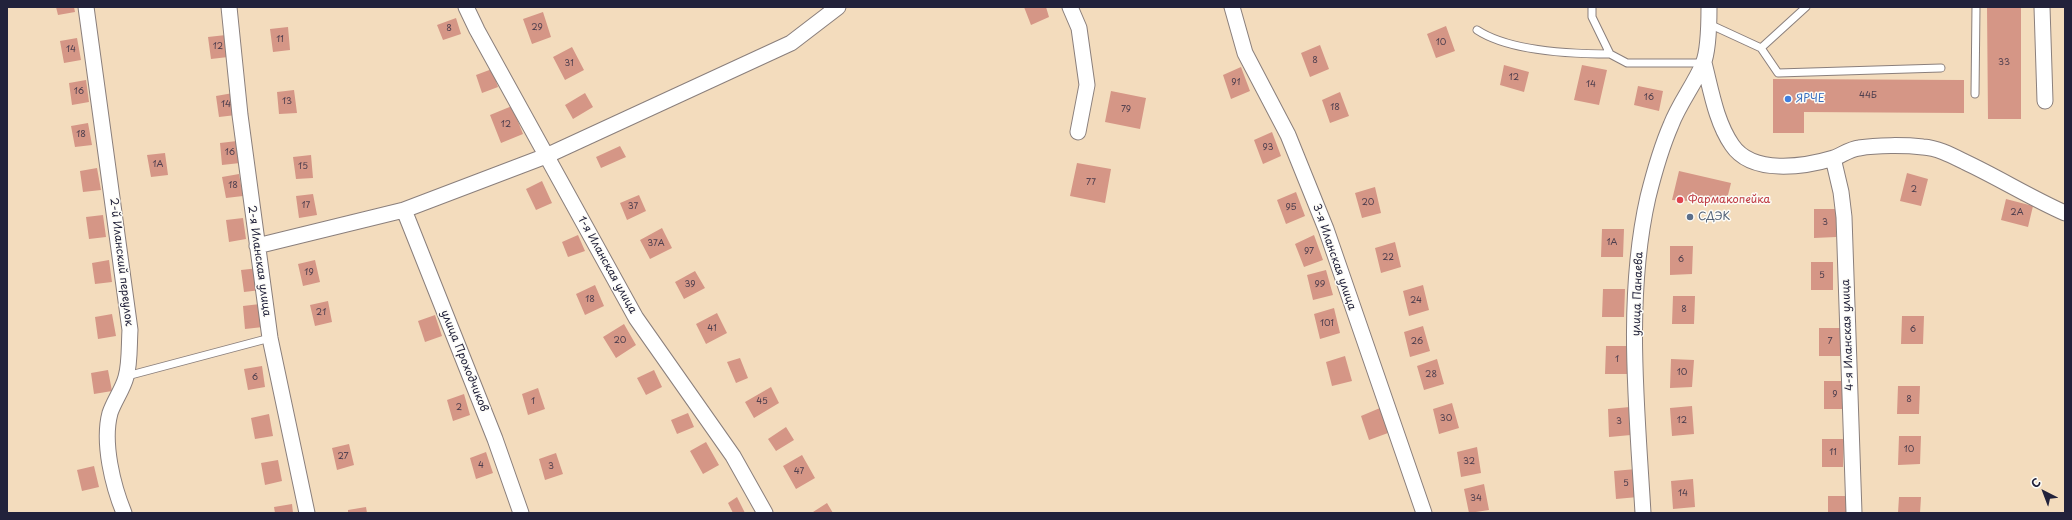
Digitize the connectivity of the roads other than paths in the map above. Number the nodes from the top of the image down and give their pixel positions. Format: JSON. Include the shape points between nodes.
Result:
{"nodes":[{"id":1,"x":86,"y":7,"type":"edge"},
{"id":2,"x":229,"y":7,"type":"edge"},
{"id":3,"x":466,"y":7,"type":"edge"},
{"id":4,"x":838,"y":7,"type":"edge"},
{"id":5,"x":1070,"y":7,"type":"edge"},
{"id":6,"x":1232,"y":7,"type":"edge"},
{"id":7,"x":1592,"y":7,"type":"edge"},
{"id":8,"x":1709,"y":7,"type":"edge"},
{"id":9,"x":1806,"y":7,"type":"edge"},
{"id":10,"x":1976,"y":7,"type":"edge"},
{"id":11,"x":2042,"y":7,"type":"edge"},
{"id":12,"x":1709,"y":24,"type":"junction"},
{"id":13,"x":1477,"y":30,"type":"dead end"},
{"id":14,"x":1761,"y":48,"type":"junction"},
{"id":15,"x":1610,"y":54,"type":"junction"},
{"id":16,"x":1704,"y":62,"type":"junction"},
{"id":17,"x":1941,"y":68,"type":"dead end"},
{"id":18,"x":1975,"y":94,"type":"dead end"},
{"id":19,"x":2045,"y":101,"type":"dead end"},
{"id":20,"x":1078,"y":132,"type":"dead end"},
{"id":21,"x":546,"y":156,"type":"junction"},
{"id":22,"x":1833,"y":158,"type":"junction"},
{"id":23,"x":404,"y":210,"type":"junction"},
{"id":24,"x":2065,"y":213,"type":"edge"},
{"id":25,"x":257,"y":246,"type":"junction"},
{"id":26,"x":270,"y":338,"type":"junction"},
{"id":27,"x":126,"y":376,"type":"junction"},
{"id":28,"x":124,"y":513,"type":"edge"},
{"id":29,"x":307,"y":513,"type":"edge"},
{"id":30,"x":521,"y":513,"type":"edge"},
{"id":31,"x":765,"y":513,"type":"edge"},
{"id":32,"x":1424,"y":513,"type":"edge"},
{"id":33,"x":1644,"y":513,"type":"edge"},
{"id":34,"x":1854,"y":513,"type":"edge"}],
"edges":[{"from":1,"to":27,"type":"street","name":"2-й Иланский переулок","via":[[130,330]]},
{"from":2,"to":25,"type":"street","name":"2-я Иланская улица"},
{"from":3,"to":21,"type":"street","name":"1-я Иланская улица"},
{"from":4,"to":21,"type":"street","via":[[791,43]]},
{"from":5,"to":20,"type":"street","via":[[1080,28],[1088,85]]},
{"from":6,"to":32,"type":"street","name":"3-я Иланская улица","via":[[1245,53],[1288,135],[1326,229]]},
{"from":7,"to":15,"type":"lane","via":[[1592,17]]},
{"from":8,"to":12,"type":"street"},
{"from":9,"to":14,"type":"lane"},
{"from":10,"to":18,"type":"lane"},
{"from":11,"to":19,"type":"street"},
{"from":12,"to":14,"type":"lane"},
{"from":12,"to":16,"type":"street"},
{"from":13,"to":15,"type":"lane","via":[[1508,44],[1581,54]]},
{"from":14,"to":17,"type":"lane","via":[[1778,72]]},
{"from":15,"to":16,"type":"lane","via":[[1627,62]]},
{"from":16,"to":22,"type":"street","via":[[1721,124],[1732,146],[1740,155],[1749,161],[1779,166]]},
{"from":16,"to":33,"type":"street","name":"улица Панаева","via":[[1671,125],[1660,156],[1648,198],[1637,263],[1635,381]]},
{"from":21,"to":23,"type":"street"},
{"from":21,"to":31,"type":"street","name":"1-я Иланская улица","via":[[636,318],[733,456]]},
{"from":22,"to":24,"type":"street","via":[[1858,148],[1922,146],[1936,149]]},
{"from":22,"to":34,"type":"street","name":"4-я Иланская улица","via":[[1844,218]]},
{"from":23,"to":25,"type":"street"},
{"from":23,"to":30,"type":"street","name":"улица Проходчиков","via":[[495,439]]},
{"from":25,"to":26,"type":"street","name":"2-я Иланская улица"},
{"from":26,"to":27,"type":"lane"},
{"from":26,"to":29,"type":"street","name":"2-я Иланская улица"},
{"from":27,"to":28,"type":"street","name":"2-й Иланский переулок","via":[[110,414],[108,434],[115,490]]}]}
